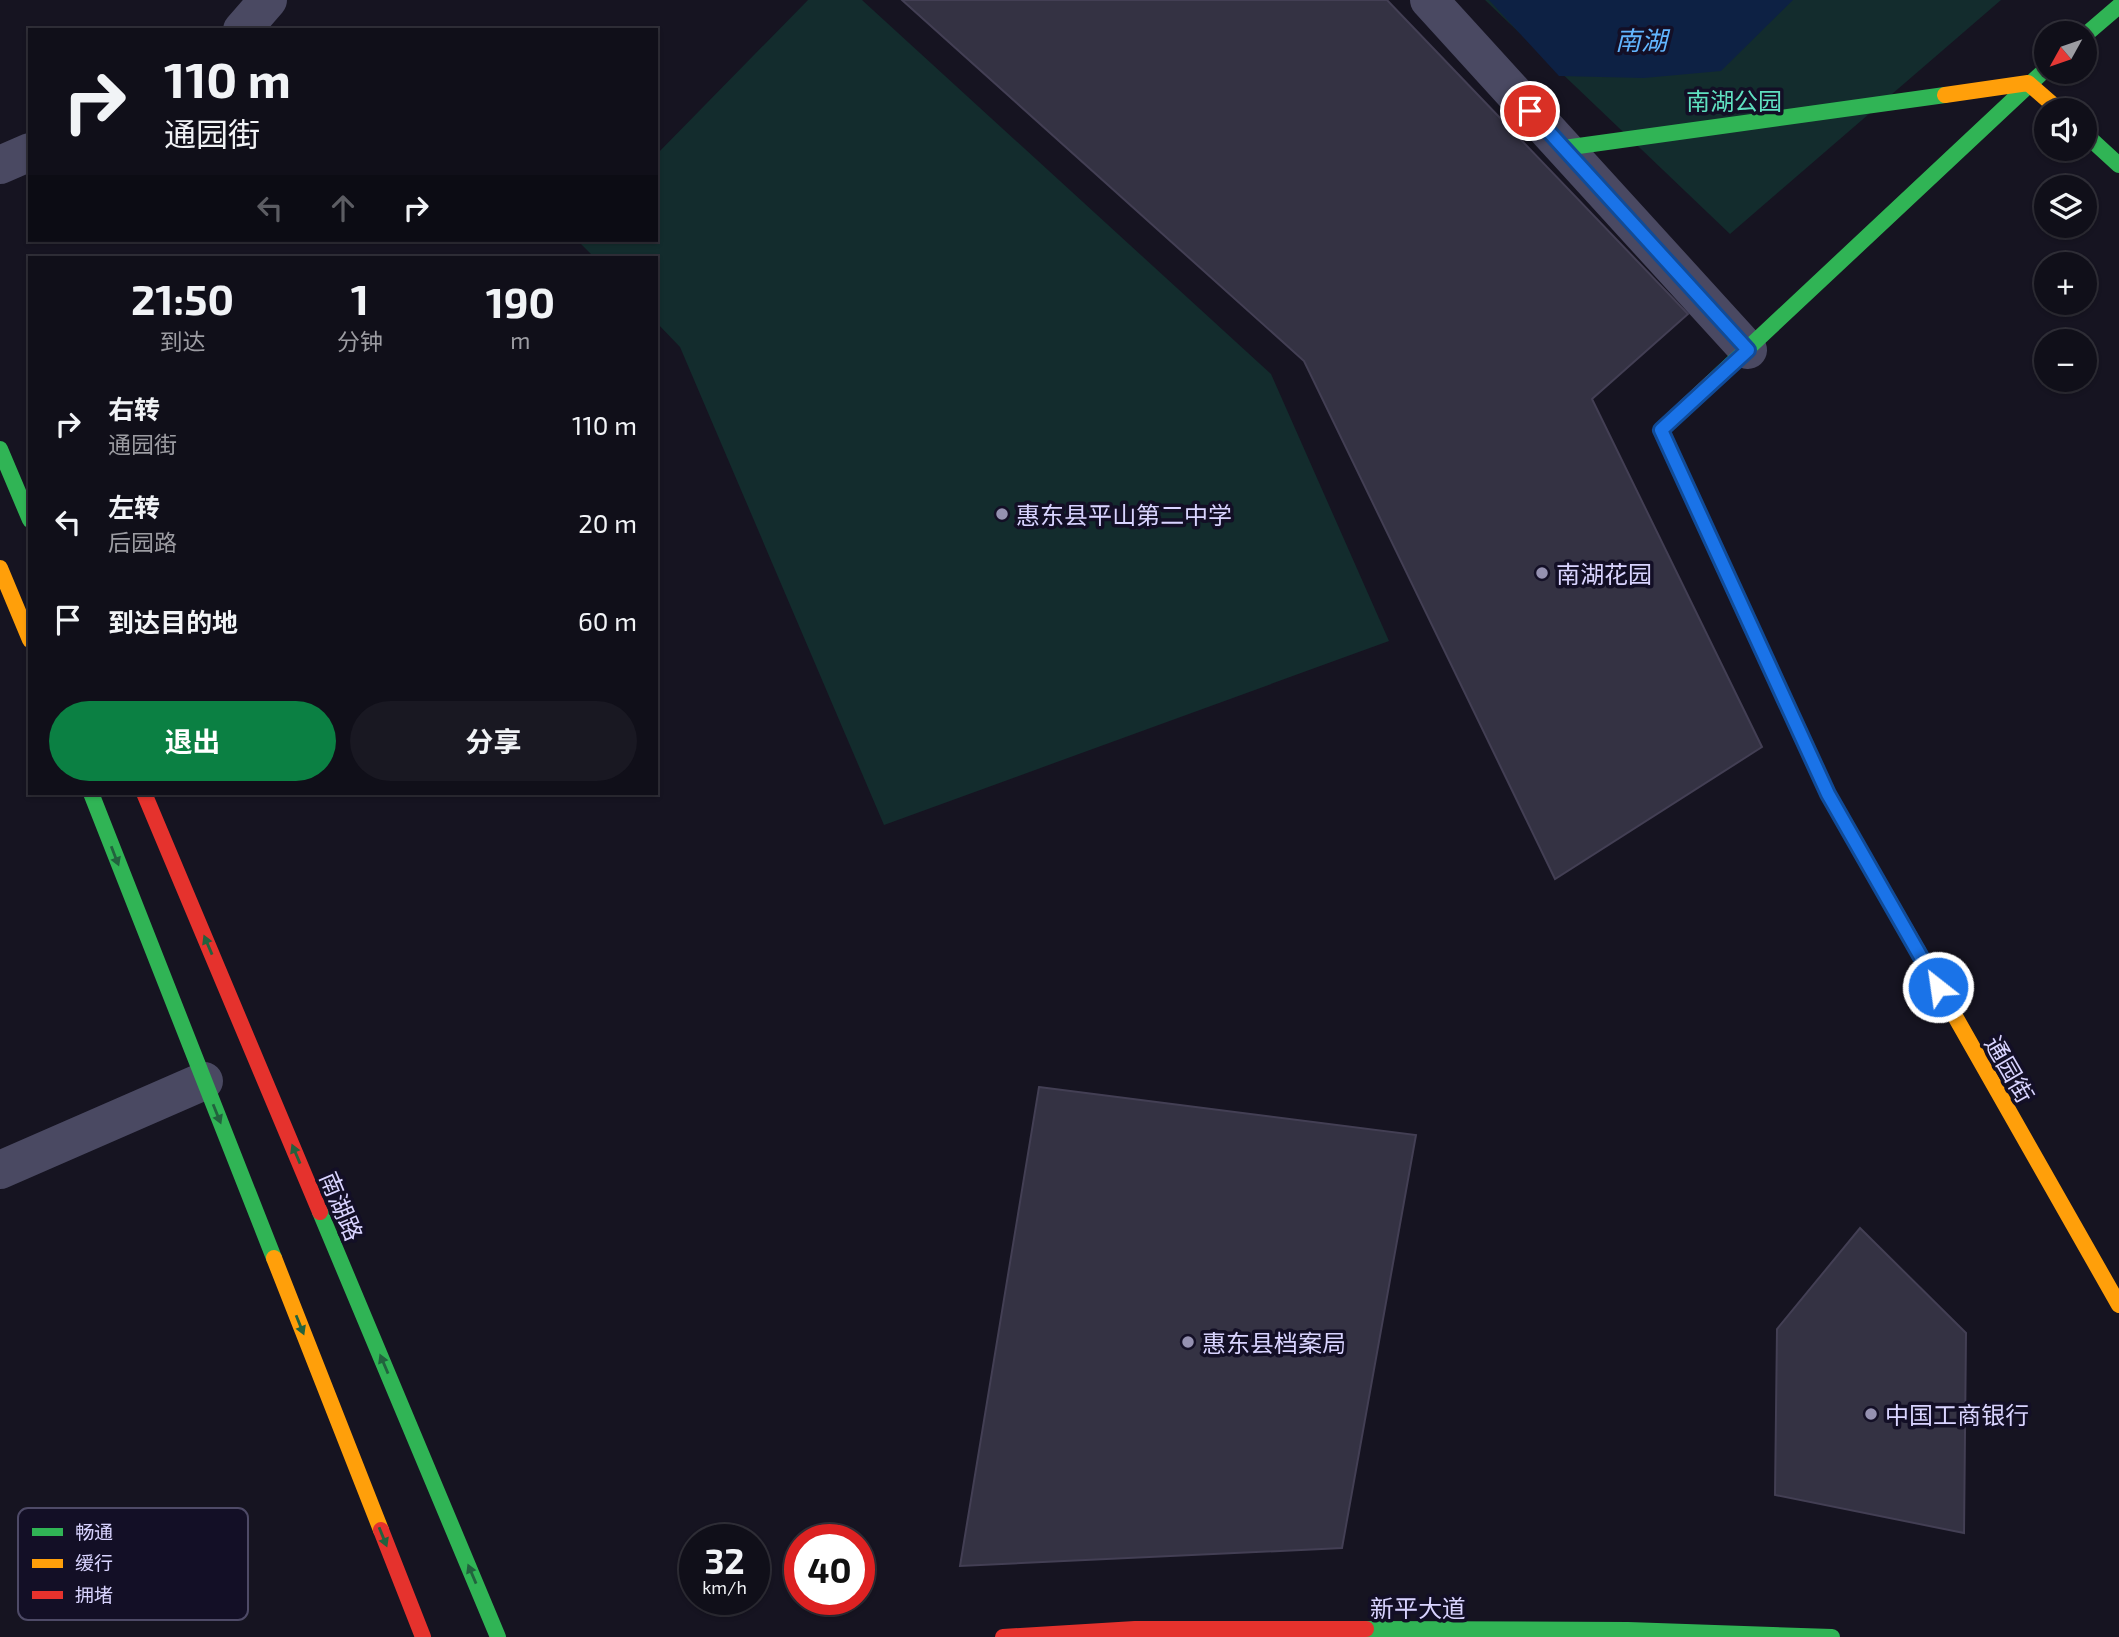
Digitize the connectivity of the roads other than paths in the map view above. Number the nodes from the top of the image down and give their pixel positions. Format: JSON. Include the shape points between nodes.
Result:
{"nodes":[{"id":1,"x":268,"y":0,"type":"edge"},
{"id":2,"x":1429,"y":0,"type":"edge"},
{"id":3,"x":2119,"y":6,"type":"edge"},
{"id":4,"x":2097,"y":25,"type":"edge"},
{"id":5,"x":244,"y":28,"type":"edge"},
{"id":6,"x":2034,"y":78,"type":"edge"},
{"id":7,"x":2028,"y":83,"type":"junction"},
{"id":8,"x":2045,"y":98,"type":"edge"},
{"id":9,"x":2097,"y":145,"type":"edge"},
{"id":10,"x":1564,"y":148,"type":"junction"},
{"id":11,"x":28,"y":153,"type":"edge"},
{"id":12,"x":0,"y":165,"type":"edge"},
{"id":13,"x":2119,"y":165,"type":"edge"},
{"id":14,"x":1748,"y":350,"type":"junction"},
{"id":15,"x":0,"y":449,"type":"edge"},
{"id":16,"x":28,"y":515,"type":"edge"},
{"id":17,"x":0,"y":568,"type":"edge"},
{"id":18,"x":28,"y":635,"type":"edge"},
{"id":19,"x":91,"y":795,"type":"edge"},
{"id":20,"x":145,"y":795,"type":"edge"},
{"id":21,"x":204,"y":1081,"type":"junction"},
{"id":22,"x":0,"y":1170,"type":"edge"},
{"id":23,"x":2119,"y":1305,"type":"edge"},
{"id":24,"x":1134,"y":1633,"type":"edge"},
{"id":25,"x":423,"y":1637,"type":"edge"},
{"id":26,"x":498,"y":1637,"type":"edge"},
{"id":27,"x":1003,"y":1637,"type":"edge"},
{"id":28,"x":1832,"y":1637,"type":"edge"}],
"edges":[{"from":1,"to":5,"type":"street"},
{"from":2,"to":10,"type":"street"},
{"from":3,"to":4,"type":"main road"},
{"from":6,"to":7,"type":"main road"},
{"from":7,"to":8,"type":"main road"},
{"from":7,"to":10,"type":"main road"},
{"from":7,"to":14,"type":"main road"},
{"from":9,"to":13,"type":"main road"},
{"from":10,"to":14,"type":"street"},
{"from":11,"to":12,"type":"street"},
{"from":14,"to":23,"type":"main road","name":"通园街","via":[[1661,430],[1828,794]]},
{"from":15,"to":16,"type":"main road"},
{"from":17,"to":18,"type":"main road"},
{"from":19,"to":21,"type":"main road","one_way":true},
{"from":26,"to":20,"type":"main road","name":"南湖路","one_way":true},
{"from":21,"to":22,"type":"street"},
{"from":21,"to":25,"type":"main road","one_way":true},
{"from":24,"to":27,"type":"main road","name":"新平大道"},
{"from":24,"to":28,"type":"main road","name":"新平大道","via":[[1628,1630]]}]}
